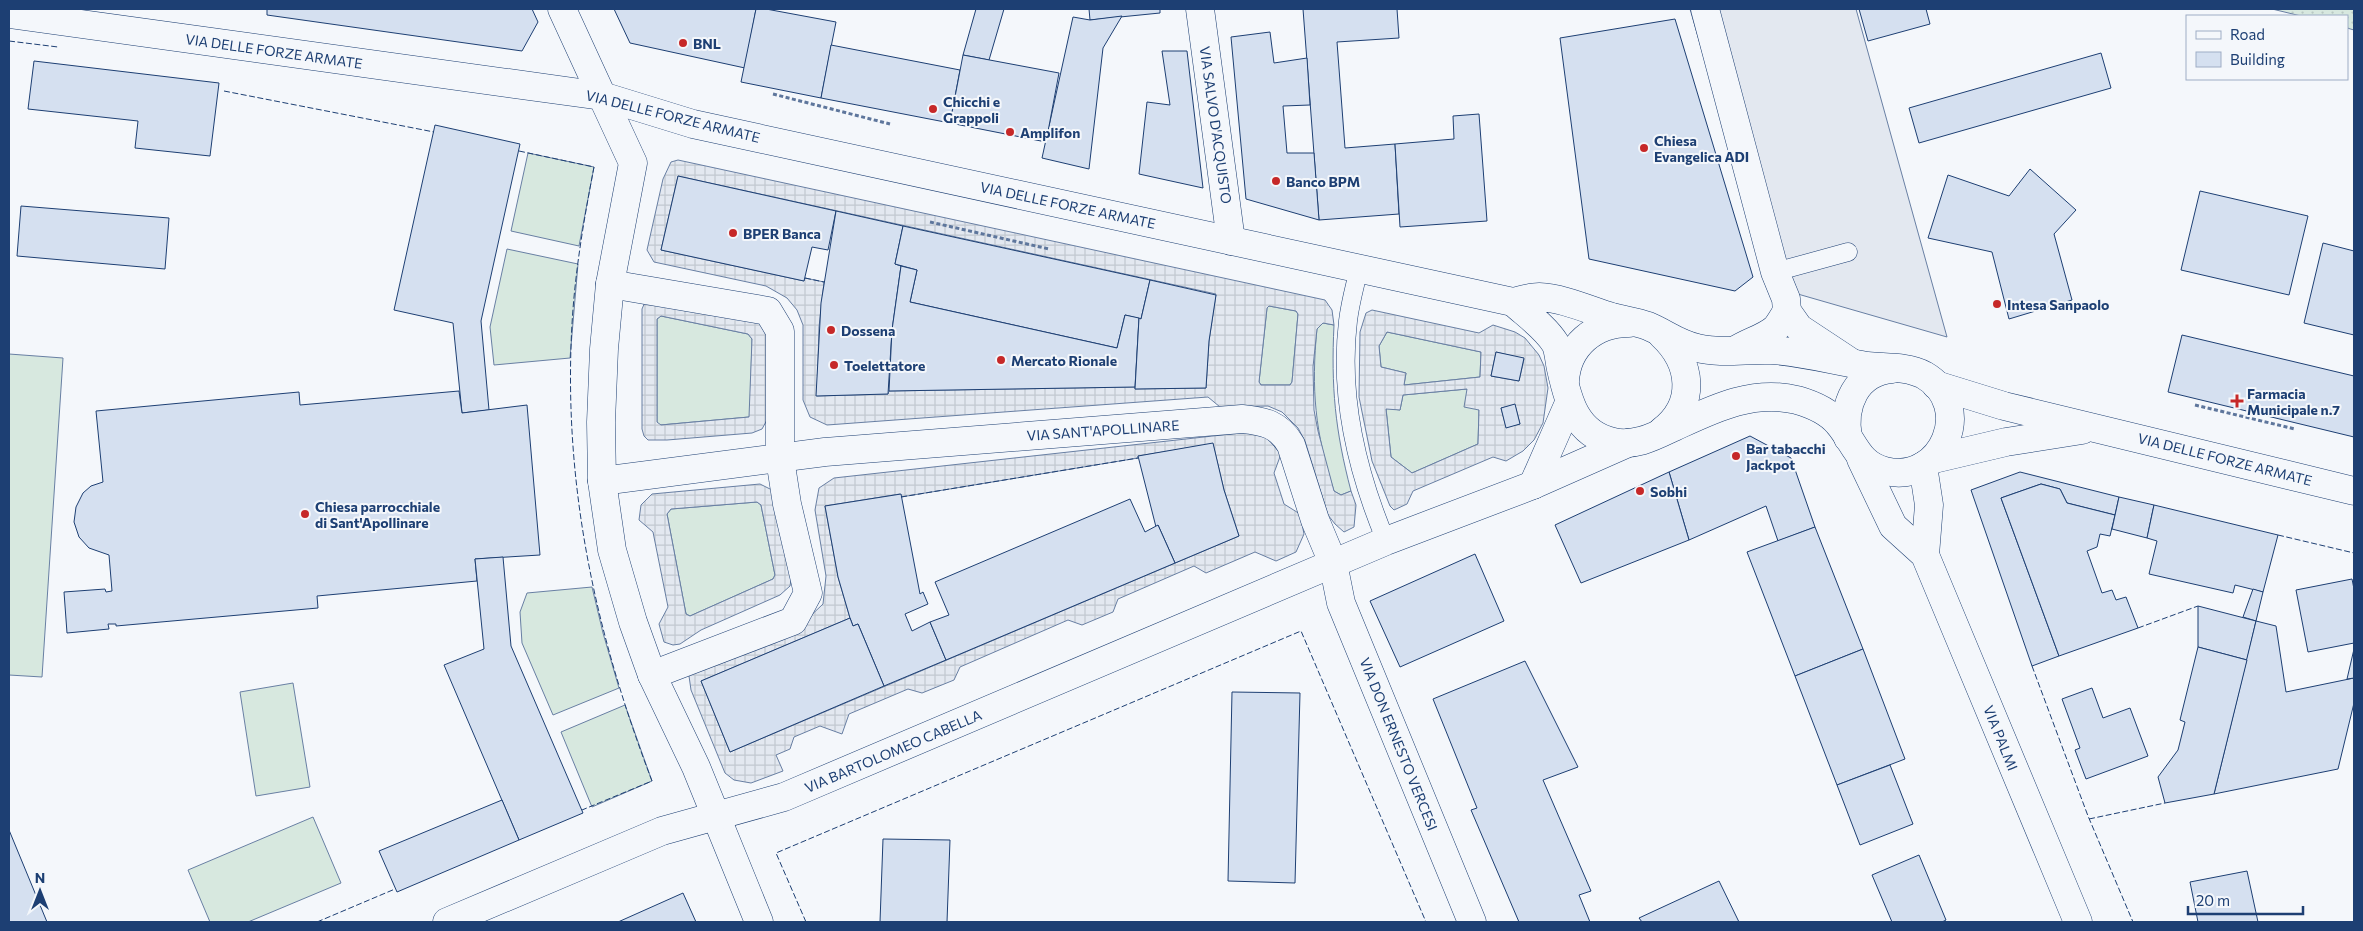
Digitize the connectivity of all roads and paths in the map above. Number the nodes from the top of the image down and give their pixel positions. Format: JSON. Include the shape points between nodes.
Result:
{"nodes":[{"id":1,"x":562,"y":9,"type":"edge"},
{"id":2,"x":1200,"y":9,"type":"edge"},
{"id":3,"x":1704,"y":9,"type":"edge"},
{"id":4,"x":9,"y":14,"type":"edge"},
{"id":5,"x":773,"y":94,"type":"dead end"},
{"id":6,"x":602,"y":96,"type":"junction"},
{"id":7,"x":890,"y":124,"type":"dead end"},
{"id":8,"x":930,"y":222,"type":"dead end"},
{"id":9,"x":1231,"y":241,"type":"junction"},
{"id":10,"x":1049,"y":248,"type":"dead end"},
{"id":11,"x":1848,"y":252,"type":"dead end"},
{"id":12,"x":1358,"y":268,"type":"junction"},
{"id":13,"x":1775,"y":272,"type":"junction"},
{"id":14,"x":610,"y":284,"type":"junction"},
{"id":15,"x":1513,"y":302,"type":"junction"},
{"id":16,"x":1787,"y":310,"type":"junction"},
{"id":17,"x":1633,"y":323,"type":"junction"},
{"id":18,"x":1661,"y":334,"type":"junction"},
{"id":19,"x":1736,"y":350,"type":"junction"},
{"id":20,"x":1852,"y":363,"type":"junction"},
{"id":21,"x":1899,"y":368,"type":"junction"},
{"id":22,"x":1936,"y":385,"type":"junction"},
{"id":23,"x":1567,"y":395,"type":"junction"},
{"id":24,"x":2195,"y":405,"type":"dead end"},
{"id":25,"x":2096,"y":428,"type":"junction"},
{"id":26,"x":2295,"y":429,"type":"dead end"},
{"id":27,"x":1657,"y":434,"type":"junction"},
{"id":28,"x":1628,"y":444,"type":"junction"},
{"id":29,"x":1855,"y":448,"type":"junction"},
{"id":30,"x":780,"y":459,"type":"junction"},
{"id":31,"x":1929,"y":463,"type":"junction"},
{"id":32,"x":602,"y":481,"type":"junction"},
{"id":33,"x":1533,"y":485,"type":"junction"},
{"id":34,"x":2354,"y":491,"type":"edge"},
{"id":35,"x":1386,"y":541,"type":"junction"},
{"id":36,"x":1925,"y":555,"type":"junction"},
{"id":37,"x":1333,"y":563,"type":"junction"},
{"id":38,"x":652,"y":675,"type":"junction"},
{"id":39,"x":716,"y":817,"type":"junction"},
{"id":40,"x":447,"y":922,"type":"edge"},
{"id":41,"x":759,"y":922,"type":"edge"},
{"id":42,"x":1472,"y":922,"type":"edge"},
{"id":43,"x":2078,"y":922,"type":"edge"}],
"edges":[{"from":1,"to":6,"type":"street"},
{"from":2,"to":9,"type":"street","name":"VIA SALVO D'ACQUISTO"},
{"from":3,"to":13,"type":"street"},
{"from":4,"to":6,"type":"street","name":"VIA DELLE FORZE ARMATE"},
{"from":5,"to":7,"type":"path"},
{"from":6,"to":9,"type":"street","name":"VIA DELLE FORZE ARMATE","via":[[693,124]]},
{"from":6,"to":14,"type":"street","via":[[633,163]]},
{"from":8,"to":10,"type":"path"},
{"from":9,"to":12,"type":"street","name":"VIA DELLE FORZE ARMATE"},
{"from":11,"to":13,"type":"lane"},
{"from":12,"to":15,"type":"street","name":"VIA DELLE FORZE ARMATE"},
{"from":12,"to":35,"type":"lane","via":[[1348,320],[1346,383],[1360,464]]},
{"from":13,"to":16,"type":"street"},
{"from":14,"to":30,"type":"street","via":[[768,310],[780,331]]},
{"from":14,"to":32,"type":"street","via":[[604,349]]},
{"from":15,"to":17,"type":"street","name":"VIA DELLE FORZE ARMATE","via":[[1539,297]]},
{"from":15,"to":23,"type":"street","via":[[1556,346]]},
{"from":16,"to":19,"type":"street","via":[[1776,328]]},
{"from":16,"to":20,"type":"street","via":[[1799,328]]},
{"from":17,"to":18,"type":"street","name":"VIA DELLE FORZE ARMATE","via":[[1648,326]]},
{"from":17,"to":23,"type":"street","name":"VIA DELLE FORZE ARMATE","via":[[1603,326],[1578,345],[1566,372]]},
{"from":18,"to":19,"type":"street","name":"VIA DELLE FORZE ARMATE","via":[[1697,348]]},
{"from":18,"to":27,"type":"street","name":"VIA DELLE FORZE ARMATE","via":[[1681,356],[1686,385],[1678,413],[1669,426]]},
{"from":19,"to":20,"type":"street","name":"VIA DELLE FORZE ARMATE","via":[[1787,351]]},
{"from":20,"to":21,"type":"street","name":"VIA DELLE FORZE ARMATE"},
{"from":21,"to":22,"type":"street","name":"VIA DELLE FORZE ARMATE","via":[[1925,376]]},
{"from":21,"to":29,"type":"street","via":[[1874,374],[1856,390],[1846,413]]},
{"from":22,"to":25,"type":"street","name":"VIA DELLE FORZE ARMATE","via":[[2004,406]]},
{"from":22,"to":31,"type":"street","via":[[1944,396],[1950,422],[1943,448]]},
{"from":23,"to":28,"type":"street","via":[[1575,417],[1585,428],[1613,442]]},
{"from":23,"to":33,"type":"street","name":"VIA DELLE FORZE ARMATE"},
{"from":24,"to":26,"type":"path"},
{"from":25,"to":31,"type":"street","name":"VIA DELLE FORZE ARMATE","via":[[2006,442]]},
{"from":25,"to":34,"type":"street","name":"VIA DELLE FORZE ARMATE"},
{"from":27,"to":28,"type":"street","name":"VIA DELLE FORZE ARMATE"},
{"from":27,"to":29,"type":"street","name":"VIA DELLE FORZE ARMATE","via":[[1719,406],[1768,397],[1797,400],[1825,412],[1839,424]]},
{"from":28,"to":33,"type":"street","name":"VIA DELLE FORZE ARMATE"},
{"from":29,"to":31,"type":"street","name":"VIA DELLE FORZE ARMATE","via":[[1883,471],[1910,472]]},
{"from":29,"to":36,"type":"street","name":"VIA PALMI","via":[[1893,526]]},
{"from":30,"to":32,"type":"street","name":"VIA SANT'APOLLINARE"},
{"from":30,"to":37,"type":"street","name":"VIA SANT'APOLLINARE","via":[[825,452],[1259,420],[1280,429],[1291,445],[1315,520]]},
{"from":30,"to":38,"type":"street","via":[[808,593],[793,621]]},
{"from":31,"to":36,"type":"street","name":"VIA PALMI"},
{"from":32,"to":38,"type":"street","via":[[612,550]]},
{"from":33,"to":35,"type":"street","name":"VIA DELLE FORZE ARMATE"},
{"from":35,"to":37,"type":"street","name":"VIA DELLE FORZE ARMATE"},
{"from":36,"to":43,"type":"street","name":"VIA PALMI"},
{"from":37,"to":39,"type":"street","name":"VIA BARTOLOMEO CABELLA","via":[[784,797]]},
{"from":37,"to":42,"type":"street","name":"VIA DON ERNESTO VERCESI","via":[[1341,603]]},
{"from":38,"to":39,"type":"street"},
{"from":39,"to":40,"type":"street","name":"VIA BARTOLOMEO CABELLA","via":[[662,831]]},
{"from":39,"to":41,"type":"street"}]}
